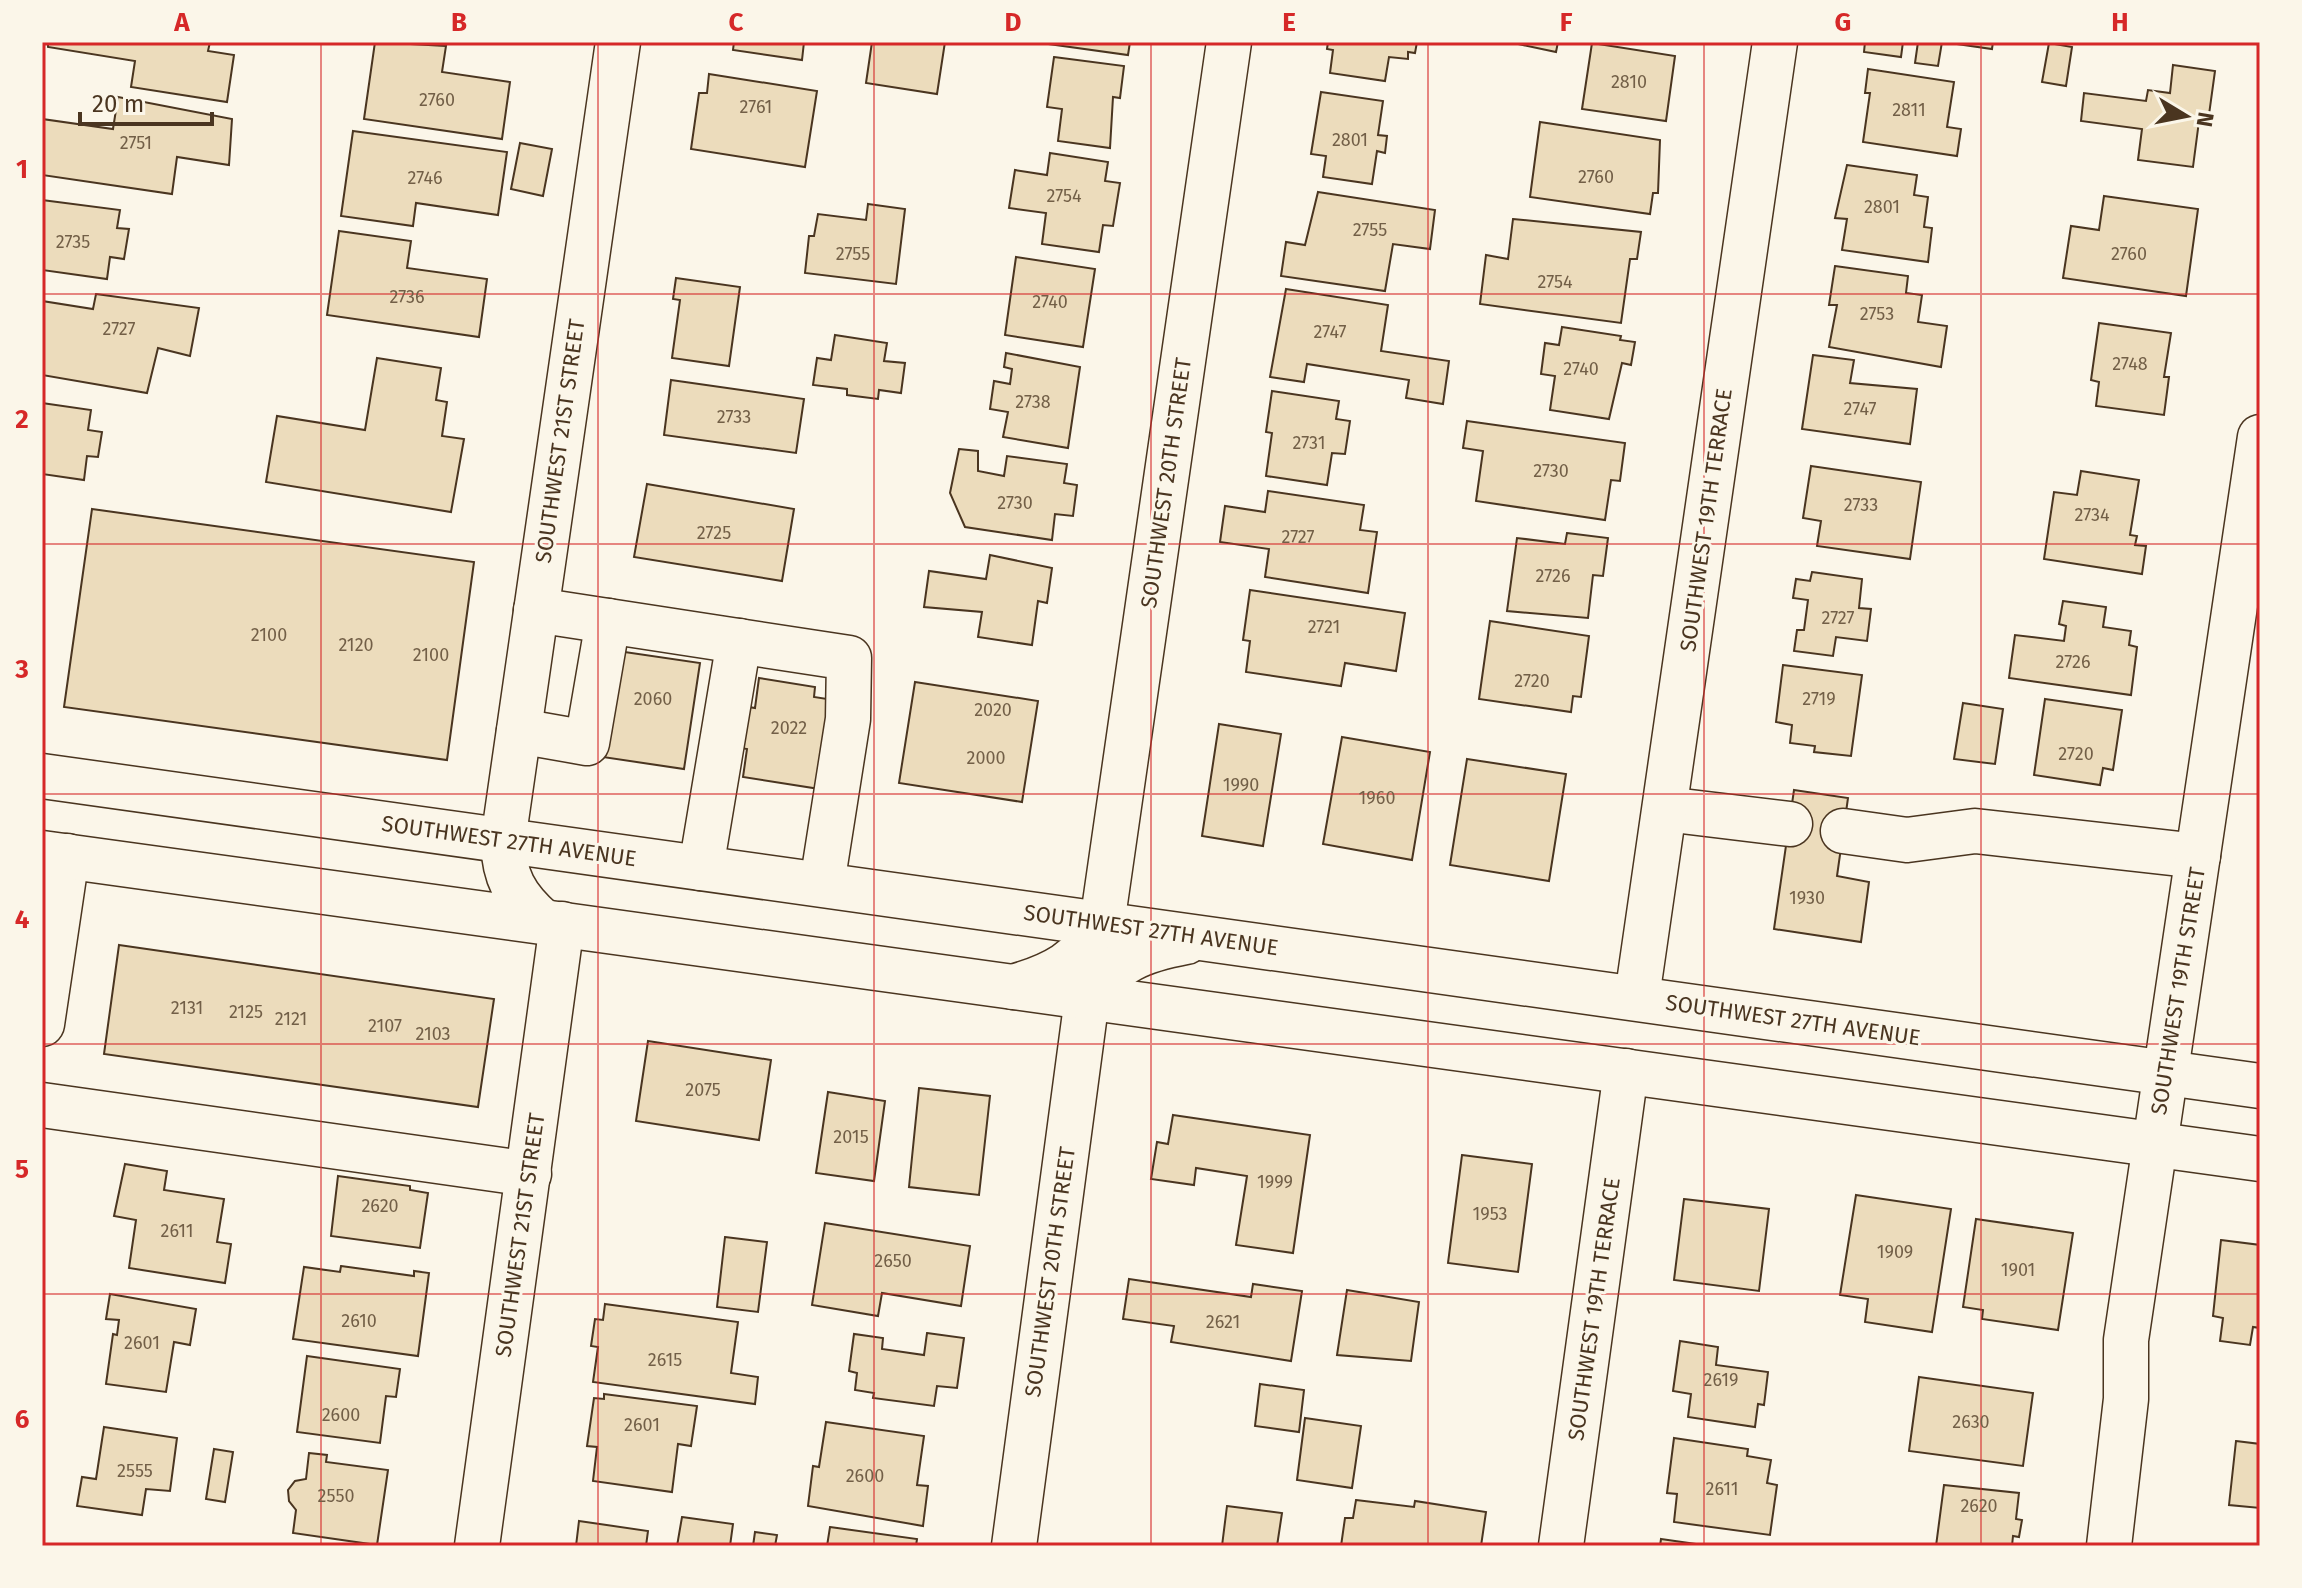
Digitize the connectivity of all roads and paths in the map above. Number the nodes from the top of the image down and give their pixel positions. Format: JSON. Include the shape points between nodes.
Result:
{"nodes":[{"id":1,"x":618,"y":42,"type":"edge"},
{"id":2,"x":1229,"y":42,"type":"edge"},
{"id":3,"x":1775,"y":42,"type":"edge"},
{"id":4,"x":2260,"y":437,"type":"edge"},
{"id":5,"x":536,"y":610,"type":"junction"},
{"id":6,"x":608,"y":621,"type":"junction"},
{"id":7,"x":739,"y":641,"type":"junction"},
{"id":8,"x":519,"y":731,"type":"junction"},
{"id":9,"x":42,"y":776,"type":"edge"},
{"id":10,"x":1665,"y":809,"type":"junction"},
{"id":11,"x":1790,"y":824,"type":"dead end"},
{"id":12,"x":1843,"y":831,"type":"dead end"},
{"id":13,"x":503,"y":841,"type":"junction"},
{"id":14,"x":54,"y":855,"type":"edge"},
{"id":15,"x":2198,"y":856,"type":"junction"},
{"id":16,"x":701,"y":868,"type":"junction"},
{"id":17,"x":822,"y":884,"type":"junction"},
{"id":18,"x":552,"y":923,"type":"junction"},
{"id":19,"x":1102,"y":924,"type":"junction"},
{"id":20,"x":1208,"y":938,"type":"junction"},
{"id":21,"x":1010,"y":988,"type":"junction"},
{"id":22,"x":1637,"y":997,"type":"junction"},
{"id":23,"x":1087,"y":998,"type":"junction"},
{"id":24,"x":42,"y":1024,"type":"edge"},
{"id":25,"x":1626,"y":1071,"type":"junction"},
{"id":26,"x":2164,"y":1073,"type":"junction"},
{"id":27,"x":2260,"y":1086,"type":"edge"},
{"id":28,"x":42,"y":1105,"type":"edge"},
{"id":29,"x":2155,"y":1144,"type":"junction"},
{"id":30,"x":2260,"y":1159,"type":"edge"},
{"id":31,"x":529,"y":1174,"type":"junction"},
{"id":32,"x":477,"y":1546,"type":"edge"},
{"id":33,"x":1014,"y":1546,"type":"edge"},
{"id":34,"x":1561,"y":1546,"type":"edge"},
{"id":35,"x":2109,"y":1546,"type":"edge"}],
"edges":[{"from":1,"to":5,"type":"main road","name":"SOUTHWEST 21ST STREET"},
{"from":2,"to":19,"type":"main road","name":"SOUTHWEST 20TH STREET"},
{"from":3,"to":10,"type":"main road","name":"SOUTHWEST 19TH TERRACE"},
{"from":4,"to":15,"type":"main road","name":"SOUTHWEST 19TH STREET"},
{"from":5,"to":6,"type":"main road"},
{"from":5,"to":8,"type":"main road","name":"SOUTHWEST 21ST STREET"},
{"from":6,"to":7,"type":"main road"},
{"from":6,"to":8,"type":"main road","via":[[587,743]]},
{"from":7,"to":16,"type":"main road"},
{"from":7,"to":17,"type":"main road","via":[[849,658],[848,719]]},
{"from":8,"to":13,"type":"main road","name":"SOUTHWEST 21ST STREET"},
{"from":9,"to":13,"type":"main road","name":"SOUTHWEST 27TH AVENUE"},
{"from":10,"to":11,"type":"main road"},
{"from":10,"to":22,"type":"main road","name":"SOUTHWEST 19TH TERRACE"},
{"from":12,"to":15,"type":"main road","via":[[1907,840],[1975,831]]},
{"from":13,"to":16,"type":"main road","name":"SOUTHWEST 27TH AVENUE"},
{"from":13,"to":18,"type":"main road","name":"SOUTHWEST 21ST STREET","via":[[511,885],[522,902]]},
{"from":14,"to":18,"type":"main road"},
{"from":14,"to":24,"type":"main road"},
{"from":15,"to":26,"type":"main road","name":"SOUTHWEST 19TH STREET"},
{"from":16,"to":17,"type":"main road","name":"SOUTHWEST 27TH AVENUE"},
{"from":17,"to":19,"type":"main road","name":"SOUTHWEST 27TH AVENUE"},
{"from":18,"to":21,"type":"main road"},
{"from":18,"to":31,"type":"main road","name":"SOUTHWEST 21ST STREET"},
{"from":19,"to":20,"type":"main road","name":"SOUTHWEST 27TH AVENUE"},
{"from":19,"to":21,"type":"main road","via":[[1075,961],[1052,975]]},
{"from":20,"to":22,"type":"main road","name":"SOUTHWEST 27TH AVENUE"},
{"from":20,"to":23,"type":"main road","via":[[1147,950],[1121,963]]},
{"from":21,"to":23,"type":"main road"},
{"from":22,"to":26,"type":"main road","name":"SOUTHWEST 27TH AVENUE"},
{"from":23,"to":25,"type":"main road"},
{"from":23,"to":33,"type":"main road","name":"SOUTHWEST 20TH STREET"},
{"from":25,"to":29,"type":"main road"},
{"from":25,"to":34,"type":"main road","name":"SOUTHWEST 19TH TERRACE"},
{"from":26,"to":27,"type":"main road","name":"SOUTHWEST 27TH AVENUE"},
{"from":26,"to":29,"type":"main road","name":"SOUTHWEST 19TH STREET"},
{"from":28,"to":31,"type":"main road"},
{"from":29,"to":30,"type":"main road"},
{"from":29,"to":35,"type":"main road","name":"SOUTHWEST 19TH STREET","via":[[2126,1340],[2126,1399]]},
{"from":31,"to":32,"type":"main road","name":"SOUTHWEST 21ST STREET"}]}
